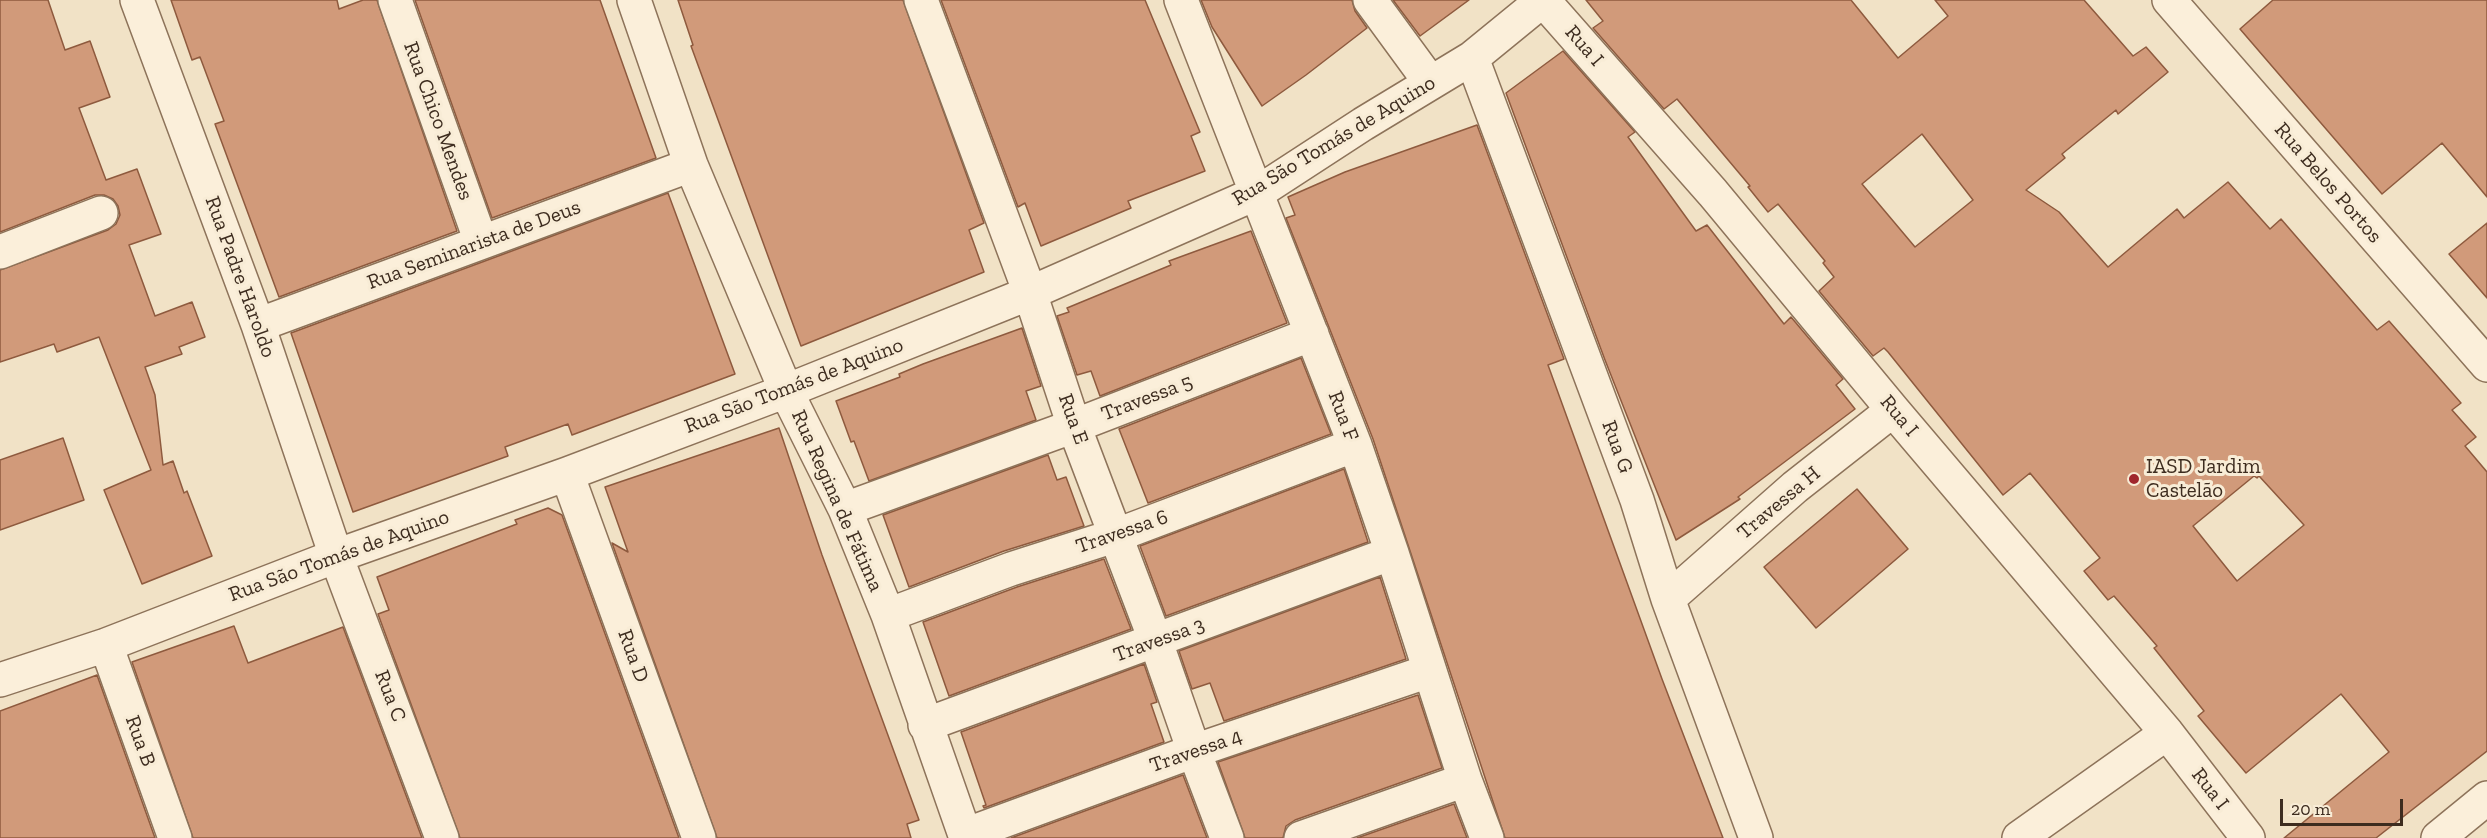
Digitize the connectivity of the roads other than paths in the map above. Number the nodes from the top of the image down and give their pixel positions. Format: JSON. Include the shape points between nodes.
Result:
{"nodes":[{"id":1,"x":137,"y":0,"type":"edge"},
{"id":2,"x":395,"y":0,"type":"edge"},
{"id":3,"x":634,"y":0,"type":"edge"},
{"id":4,"x":921,"y":0,"type":"edge"},
{"id":5,"x":1181,"y":0,"type":"edge"},
{"id":6,"x":1370,"y":0,"type":"edge"},
{"id":7,"x":1543,"y":0,"type":"edge"},
{"id":8,"x":2169,"y":0,"type":"edge"},
{"id":9,"x":1472,"y":58,"type":"junction"},
{"id":10,"x":1430,"y":82,"type":"junction"},
{"id":11,"x":691,"y":165,"type":"junction"},
{"id":12,"x":1257,"y":193,"type":"junction"},
{"id":13,"x":101,"y":213,"type":"dead end"},
{"id":14,"x":481,"y":242,"type":"junction"},
{"id":15,"x":0,"y":252,"type":"edge"},
{"id":16,"x":1030,"y":293,"type":"junction"},
{"id":17,"x":258,"y":324,"type":"junction"},
{"id":18,"x":1312,"y":334,"type":"junction"},
{"id":19,"x":2487,"y":365,"type":"edge"},
{"id":20,"x":786,"y":391,"type":"junction"},
{"id":21,"x":1893,"y":410,"type":"junction"},
{"id":22,"x":1074,"y":426,"type":"junction"},
{"id":23,"x":1355,"y":446,"type":"junction"},
{"id":24,"x":567,"y":474,"type":"junction"},
{"id":25,"x":845,"y":509,"type":"junction"},
{"id":26,"x":1117,"y":535,"type":"junction"},
{"id":27,"x":1392,"y":554,"type":"junction"},
{"id":28,"x":336,"y":556,"type":"junction"},
{"id":29,"x":1668,"y":599,"type":"junction"},
{"id":30,"x":888,"y":615,"type":"junction"},
{"id":31,"x":1156,"y":642,"type":"junction"},
{"id":32,"x":106,"y":645,"type":"junction"},
{"id":33,"x":1429,"y":671,"type":"junction"},
{"id":34,"x":0,"y":680,"type":"edge"},
{"id":35,"x":926,"y":725,"type":"junction"},
{"id":36,"x":2167,"y":733,"type":"junction"},
{"id":37,"x":1194,"y":751,"type":"junction"},
{"id":38,"x":1465,"y":780,"type":"junction"},
{"id":39,"x":2487,"y":798,"type":"edge"},
{"id":40,"x":965,"y":837,"type":"edge"},
{"id":41,"x":175,"y":838,"type":"edge"},
{"id":42,"x":442,"y":838,"type":"edge"},
{"id":43,"x":699,"y":838,"type":"edge"},
{"id":44,"x":1227,"y":838,"type":"edge"},
{"id":45,"x":1301,"y":838,"type":"edge"},
{"id":46,"x":1486,"y":838,"type":"edge"},
{"id":47,"x":1756,"y":838,"type":"edge"},
{"id":48,"x":2019,"y":838,"type":"edge"},
{"id":49,"x":2248,"y":838,"type":"edge"},
{"id":50,"x":2438,"y":838,"type":"edge"}],
"edges":[{"from":1,"to":17,"type":"street","name":"Rua Padre Haroldo"},
{"from":2,"to":14,"type":"street","name":"Rua Chico Mendes"},
{"from":3,"to":11,"type":"street","name":"Rua Regina de Fátima"},
{"from":4,"to":16,"type":"street","name":"Rua E"},
{"from":5,"to":12,"type":"street","name":"Rua F"},
{"from":6,"to":10,"type":"street"},
{"from":7,"to":9,"type":"street","name":"Rua São Tomás de Aquino"},
{"from":7,"to":21,"type":"street","name":"Rua I","via":[[1713,193]]},
{"from":8,"to":19,"type":"street","name":"Rua Belos Portos"},
{"from":9,"to":10,"type":"street","name":"Rua São Tomás de Aquino"},
{"from":9,"to":29,"type":"street","name":"Rua G","via":[[1637,500]]},
{"from":10,"to":12,"type":"street","name":"Rua São Tomás de Aquino"},
{"from":11,"to":14,"type":"street","name":"Rua Seminarista de Deus"},
{"from":11,"to":20,"type":"street","name":"Rua Regina de Fátima"},
{"from":12,"to":16,"type":"street","name":"Rua São Tomás de Aquino"},
{"from":12,"to":18,"type":"street","name":"Rua F"},
{"from":13,"to":15,"type":"street"},
{"from":14,"to":17,"type":"street","name":"Rua Seminarista de Deus"},
{"from":16,"to":20,"type":"street","name":"Rua São Tomás de Aquino"},
{"from":16,"to":22,"type":"street","name":"Rua E"},
{"from":17,"to":28,"type":"street","name":"Rua Padre Haroldo"},
{"from":18,"to":22,"type":"street","name":"Travessa 5"},
{"from":18,"to":23,"type":"street","name":"Rua F"},
{"from":20,"to":24,"type":"street","name":"Rua São Tomás de Aquino"},
{"from":20,"to":25,"type":"street","name":"Rua Regina de Fátima"},
{"from":21,"to":29,"type":"street","name":"Travessa H","via":[[1795,487]]},
{"from":21,"to":36,"type":"street","name":"Rua I"},
{"from":22,"to":25,"type":"street","name":"Travessa 5"},
{"from":22,"to":26,"type":"street","name":"Rua E"},
{"from":23,"to":26,"type":"street","name":"Travessa 6"},
{"from":23,"to":27,"type":"street","name":"Rua F"},
{"from":24,"to":28,"type":"street","name":"Rua São Tomás de Aquino"},
{"from":24,"to":43,"type":"street","name":"Rua D"},
{"from":25,"to":30,"type":"street","name":"Rua Regina de Fátima"},
{"from":26,"to":30,"type":"street","name":"Travessa 6"},
{"from":26,"to":31,"type":"street","name":"Rua E"},
{"from":27,"to":31,"type":"street","name":"Travessa 3"},
{"from":27,"to":33,"type":"street","name":"Rua F"},
{"from":28,"to":32,"type":"street","name":"Rua São Tomás de Aquino"},
{"from":28,"to":42,"type":"street","name":"Rua C"},
{"from":29,"to":47,"type":"street","name":"Rua G"},
{"from":30,"to":35,"type":"street","name":"Rua Regina de Fátima"},
{"from":31,"to":35,"type":"street","name":"Travessa 3"},
{"from":31,"to":37,"type":"street","name":"Rua E"},
{"from":32,"to":34,"type":"street","name":"Rua São Tomás de Aquino"},
{"from":32,"to":41,"type":"street","name":"Rua B"},
{"from":33,"to":37,"type":"street","name":"Travessa 4"},
{"from":33,"to":38,"type":"street","name":"Rua F"},
{"from":35,"to":40,"type":"street","name":"Rua Regina de Fátima"},
{"from":36,"to":48,"type":"street"},
{"from":36,"to":49,"type":"street","name":"Rua I"},
{"from":37,"to":40,"type":"street","name":"Travessa 4"},
{"from":37,"to":44,"type":"street","name":"Rua E"},
{"from":38,"to":45,"type":"street"},
{"from":38,"to":46,"type":"street","name":"Rua F"},
{"from":39,"to":50,"type":"street"}]}
